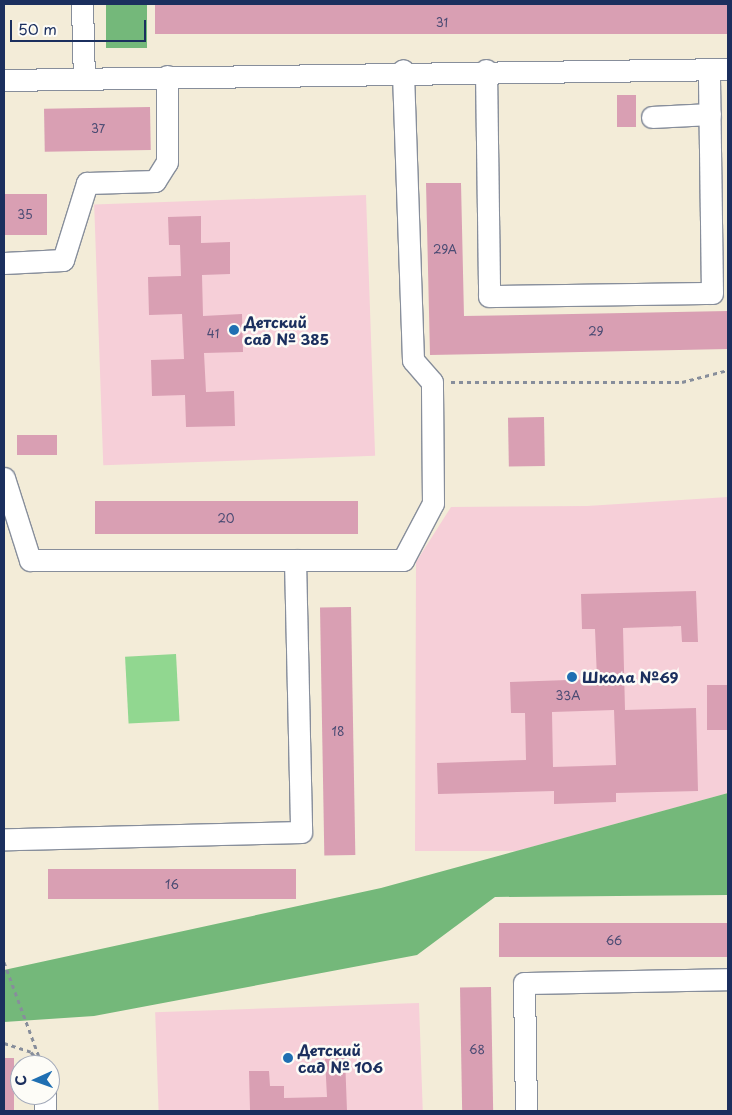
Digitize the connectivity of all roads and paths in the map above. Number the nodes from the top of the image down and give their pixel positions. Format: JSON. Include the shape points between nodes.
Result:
{"nodes":[{"id":1,"x":82,"y":4,"type":"edge"},
{"id":2,"x":719,"y":69,"type":"edge"},
{"id":3,"x":403,"y":70,"type":"junction"},
{"id":4,"x":486,"y":70,"type":"junction"},
{"id":5,"x":167,"y":76,"type":"junction"},
{"id":6,"x":84,"y":78,"type":"junction"},
{"id":7,"x":4,"y":80,"type":"edge"},
{"id":8,"x":710,"y":114,"type":"junction"},
{"id":9,"x":652,"y":116,"type":"dead end"},
{"id":10,"x":4,"y":263,"type":"edge"},
{"id":11,"x":728,"y":370,"type":"edge"},
{"id":12,"x":432,"y":382,"type":"junction"},
{"id":13,"x":4,"y":478,"type":"edge"},
{"id":14,"x":295,"y":560,"type":"junction"},
{"id":15,"x":4,"y":840,"type":"edge"},
{"id":16,"x":4,"y":962,"type":"edge"},
{"id":17,"x":728,"y":979,"type":"edge"},
{"id":18,"x":4,"y":1044,"type":"edge"},
{"id":19,"x":34,"y":1055,"type":"edge"},
{"id":20,"x":38,"y":1055,"type":"edge"},
{"id":21,"x":526,"y":1111,"type":"edge"}],
"edges":[{"from":1,"to":6,"type":"lane"},
{"from":2,"to":4,"type":"lane"},
{"from":2,"to":8,"type":"lane"},
{"from":3,"to":4,"type":"lane"},
{"from":3,"to":5,"type":"lane"},
{"from":3,"to":12,"type":"lane","via":[[413,360]]},
{"from":4,"to":8,"type":"lane","via":[[489,296],[712,293]]},
{"from":5,"to":6,"type":"lane"},
{"from":5,"to":10,"type":"lane","via":[[166,162],[155,181],[87,183],[63,260]]},
{"from":6,"to":7,"type":"lane"},
{"from":8,"to":9,"type":"lane"},
{"from":11,"to":12,"type":"path","via":[[682,382]]},
{"from":12,"to":14,"type":"lane","via":[[433,503],[403,560]]},
{"from":13,"to":14,"type":"lane","via":[[30,560]]},
{"from":14,"to":15,"type":"lane","via":[[301,832]]},
{"from":16,"to":20,"type":"path"},
{"from":17,"to":21,"type":"lane","via":[[524,982]]},
{"from":18,"to":19,"type":"path"}]}
